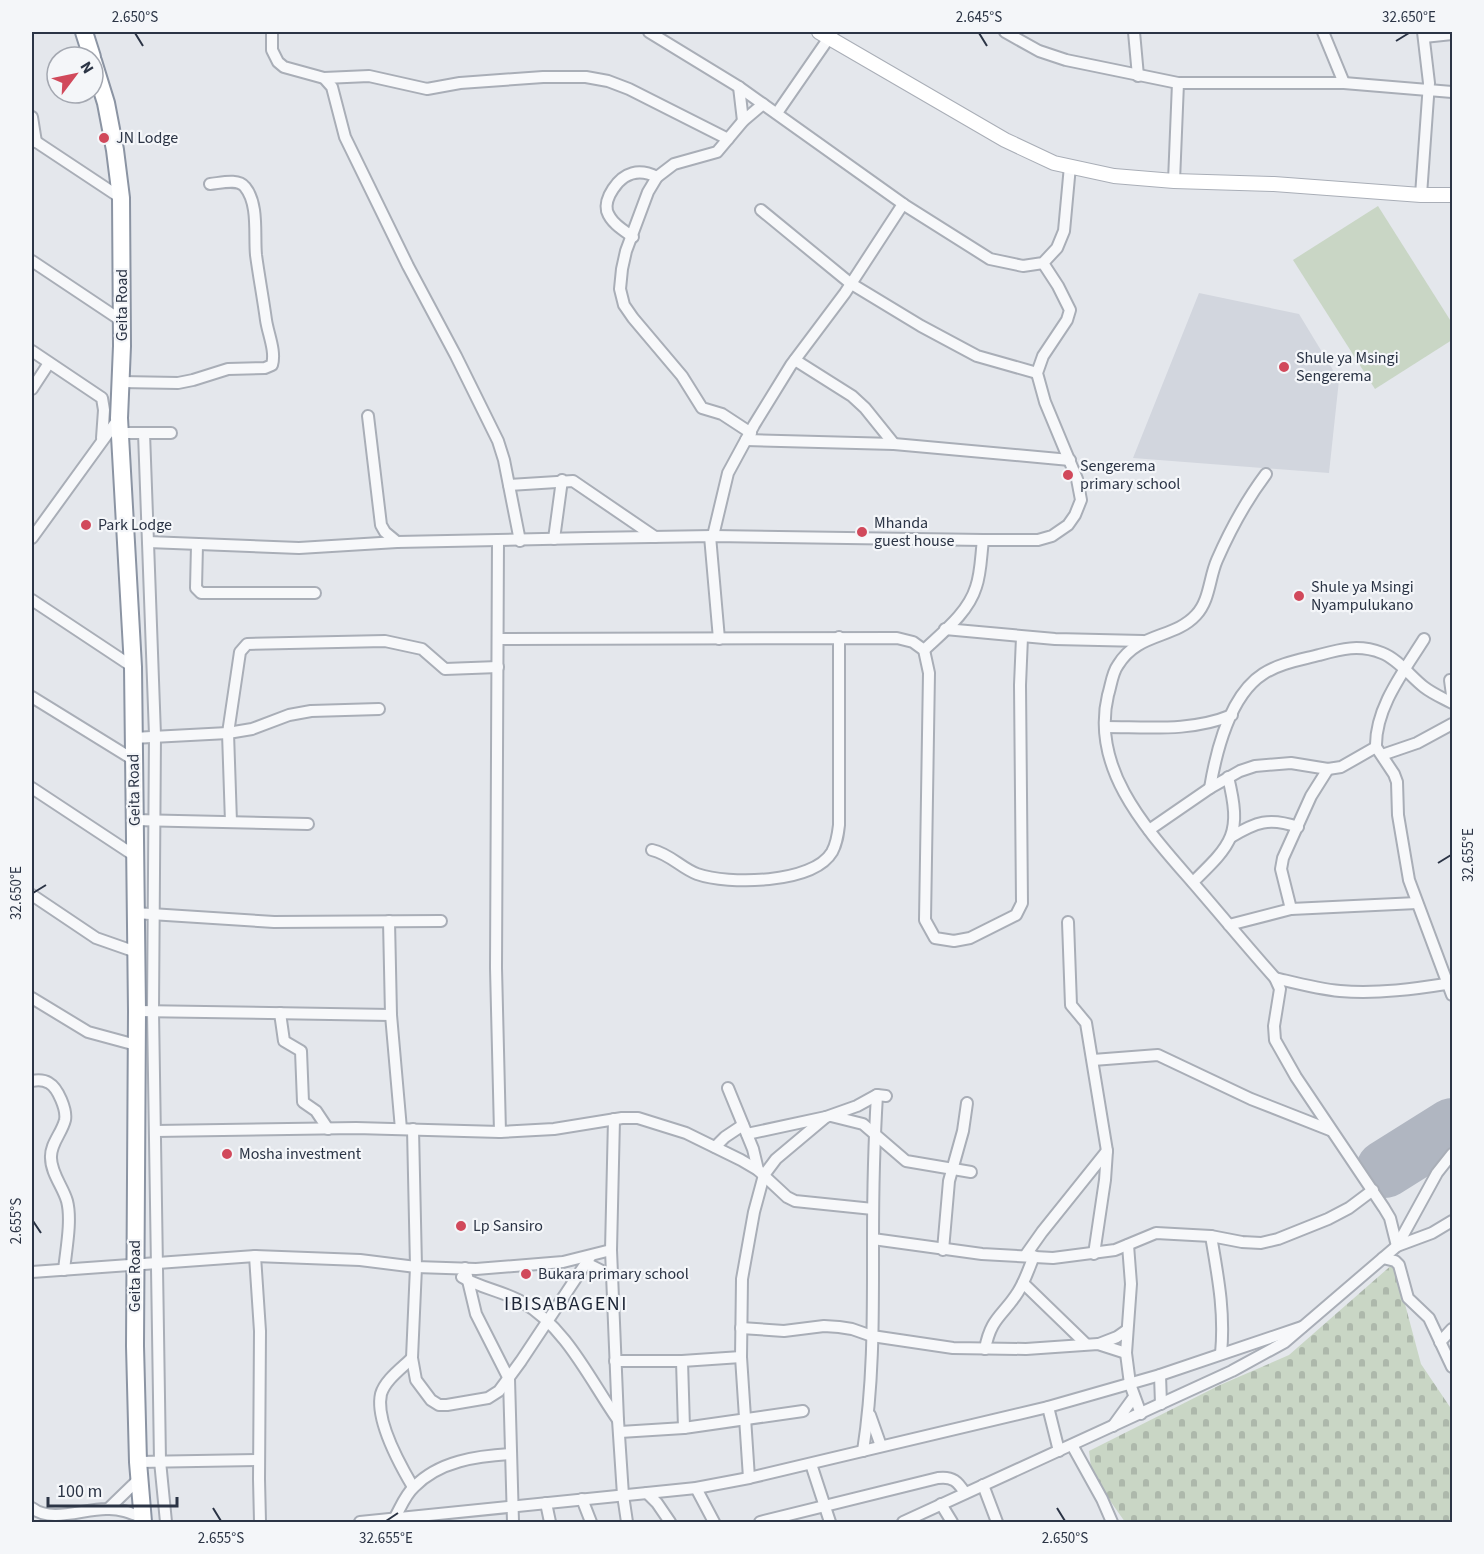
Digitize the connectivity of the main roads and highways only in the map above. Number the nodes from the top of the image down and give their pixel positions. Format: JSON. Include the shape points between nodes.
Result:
{"nodes":[{"id":1,"x":827,"y":34,"type":"edge"},
{"id":2,"x":105,"y":100,"type":"edge"},
{"id":3,"x":1452,"y":195,"type":"edge"},
{"id":4,"x":143,"y":1520,"type":"edge"}],
"edges":[{"from":1,"to":3,"type":"main road","via":[[1005,140],[1054,163],[1114,176],[1174,181]]},
{"from":2,"to":4,"type":"highway","name":"Geita Road","via":[[121,198],[120,425],[133,667],[136,952],[145,1011],[136,1045],[134,1264]]}]}
